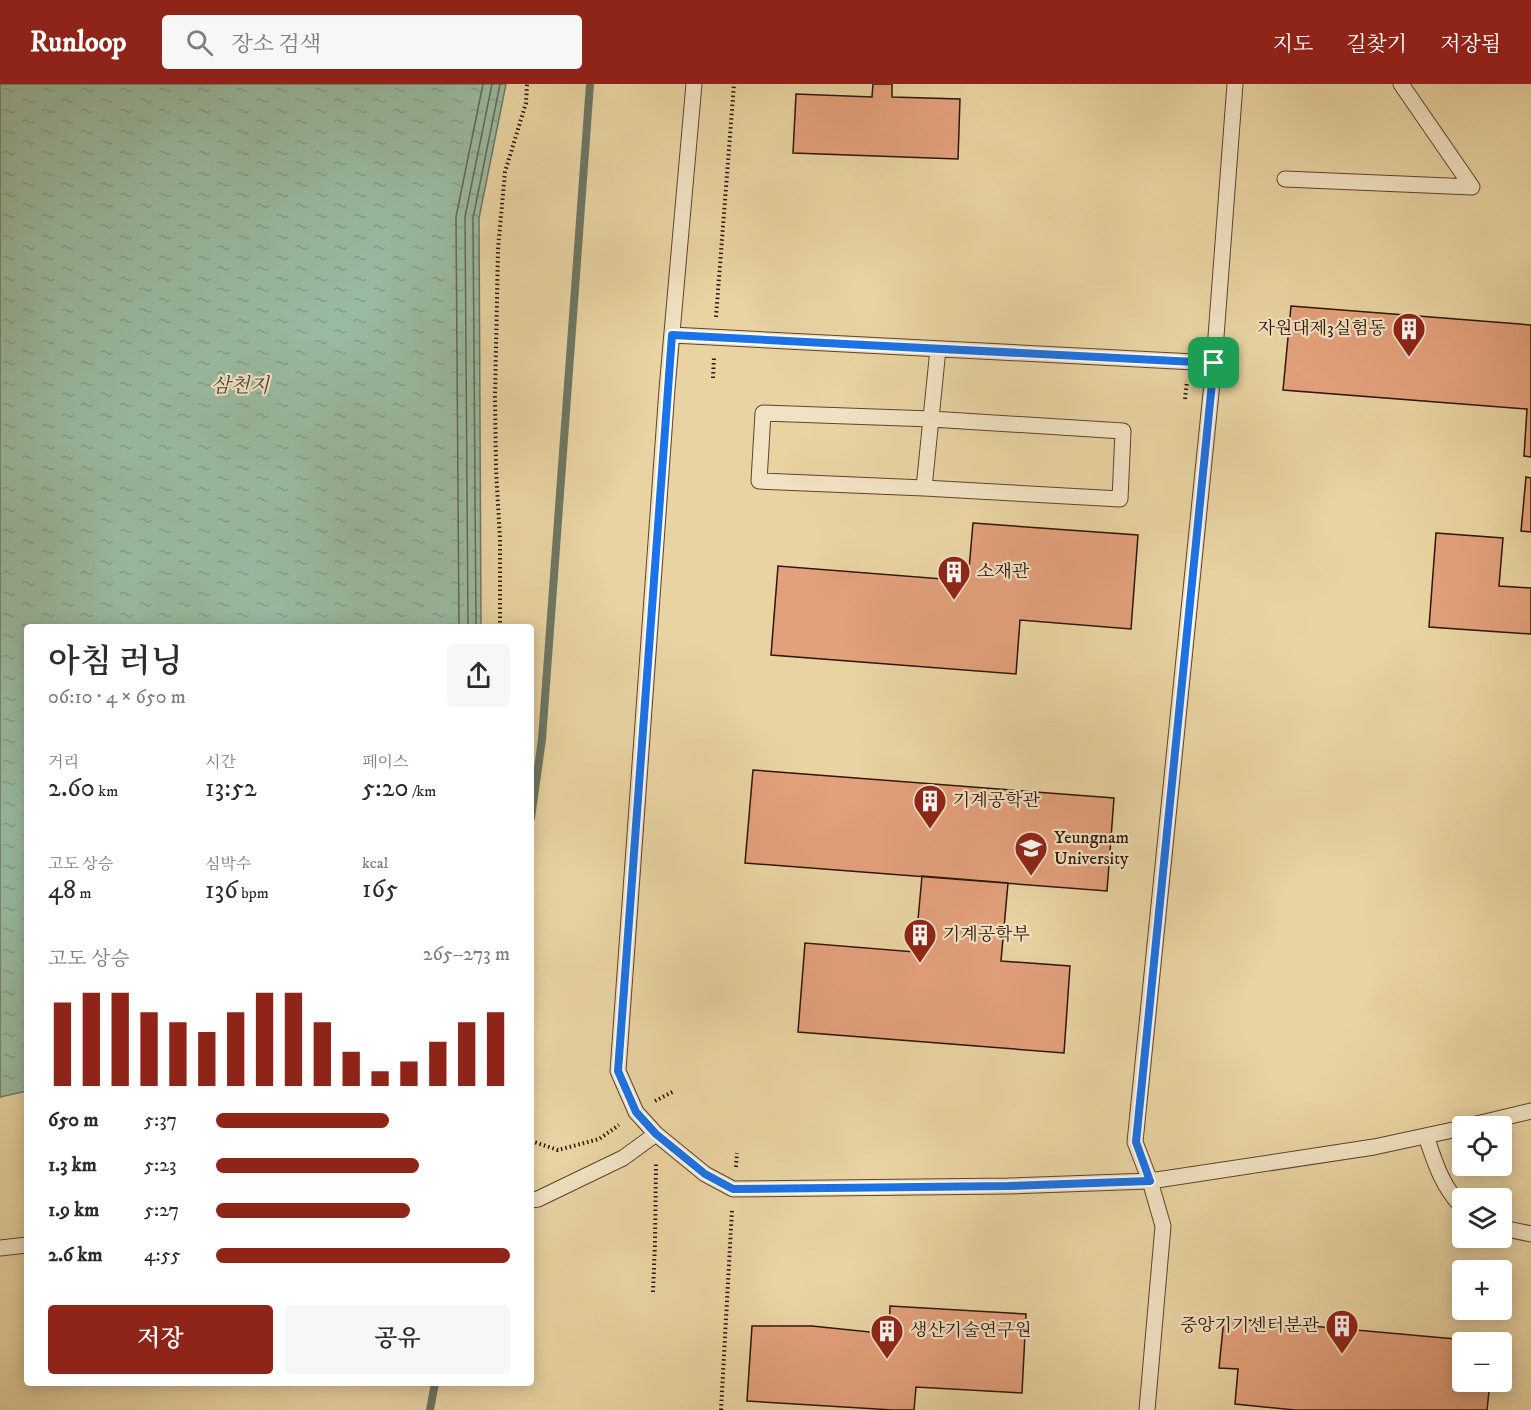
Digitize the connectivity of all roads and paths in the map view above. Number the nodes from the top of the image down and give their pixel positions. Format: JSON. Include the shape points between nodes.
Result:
{"nodes":[{"id":1,"x":527,"y":84,"type":"edge"},
{"id":2,"x":694,"y":84,"type":"edge"},
{"id":3,"x":734,"y":84,"type":"edge"},
{"id":4,"x":1235,"y":84,"type":"edge"},
{"id":5,"x":1401,"y":84,"type":"edge"},
{"id":6,"x":1285,"y":179,"type":"dead end"},
{"id":7,"x":672,"y":335,"type":"junction"},
{"id":8,"x":715,"y":338,"type":"junction"},
{"id":9,"x":938,"y":349,"type":"junction"},
{"id":10,"x":1214,"y":363,"type":"junction"},
{"id":11,"x":713,"y":378,"type":"dead end"},
{"id":12,"x":931,"y":419,"type":"junction"},
{"id":13,"x":924,"y":488,"type":"junction"},
{"id":14,"x":500,"y":624,"type":"edge"},
{"id":15,"x":674,"y":1091,"type":"dead end"},
{"id":16,"x":1531,"y":1111,"type":"edge"},
{"id":17,"x":636,"y":1112,"type":"junction"},
{"id":18,"x":1510,"y":1116,"type":"edge"},
{"id":19,"x":1452,"y":1130,"type":"edge"},
{"id":20,"x":656,"y":1134,"type":"junction"},
{"id":21,"x":1426,"y":1136,"type":"junction"},
{"id":22,"x":534,"y":1142,"type":"edge"},
{"id":23,"x":737,"y":1153,"type":"dead end"},
{"id":24,"x":1150,"y":1181,"type":"junction"},
{"id":25,"x":733,"y":1189,"type":"junction"},
{"id":26,"x":1452,"y":1194,"type":"edge"},
{"id":27,"x":534,"y":1200,"type":"edge"},
{"id":28,"x":1512,"y":1230,"type":"edge"},
{"id":29,"x":1531,"y":1234,"type":"edge"},
{"id":30,"x":24,"y":1245,"type":"edge"},
{"id":31,"x":0,"y":1248,"type":"edge"},
{"id":32,"x":652,"y":1292,"type":"dead end"},
{"id":33,"x":721,"y":1410,"type":"edge"},
{"id":34,"x":1147,"y":1410,"type":"edge"}],
"edges":[{"from":1,"to":14,"type":"path","via":[[505,172],[498,249],[495,397]]},
{"from":2,"to":7,"type":"lane"},
{"from":3,"to":8,"type":"path"},
{"from":4,"to":10,"type":"lane"},
{"from":5,"to":6,"type":"lane","via":[[1472,187]]},
{"from":7,"to":8,"type":"lane"},
{"from":7,"to":17,"type":"lane","via":[[618,1071]]},
{"from":8,"to":9,"type":"lane"},
{"from":8,"to":11,"type":"path"},
{"from":9,"to":10,"type":"lane"},
{"from":9,"to":12,"type":"lane"},
{"from":10,"to":24,"type":"lane","via":[[1136,1142]]},
{"from":12,"to":13,"type":"lane"},
{"from":12,"to":13,"type":"lane","via":[[763,413],[759,481]]},
{"from":12,"to":13,"type":"lane","via":[[1124,431],[1120,499]]},
{"from":15,"to":17,"type":"path"},
{"from":16,"to":18,"type":"lane"},
{"from":17,"to":20,"type":"lane"},
{"from":17,"to":22,"type":"path","via":[[599,1139],[558,1150]]},
{"from":19,"to":21,"type":"lane"},
{"from":20,"to":25,"type":"lane","via":[[705,1174]]},
{"from":20,"to":27,"type":"lane","via":[[623,1158]]},
{"from":20,"to":32,"type":"path"},
{"from":21,"to":24,"type":"lane"},
{"from":21,"to":26,"type":"lane","via":[[1437,1169]]},
{"from":23,"to":25,"type":"path"},
{"from":24,"to":25,"type":"lane"},
{"from":24,"to":34,"type":"lane","via":[[1163,1226]]},
{"from":25,"to":33,"type":"path"},
{"from":28,"to":29,"type":"lane"},
{"from":30,"to":31,"type":"lane"}]}
